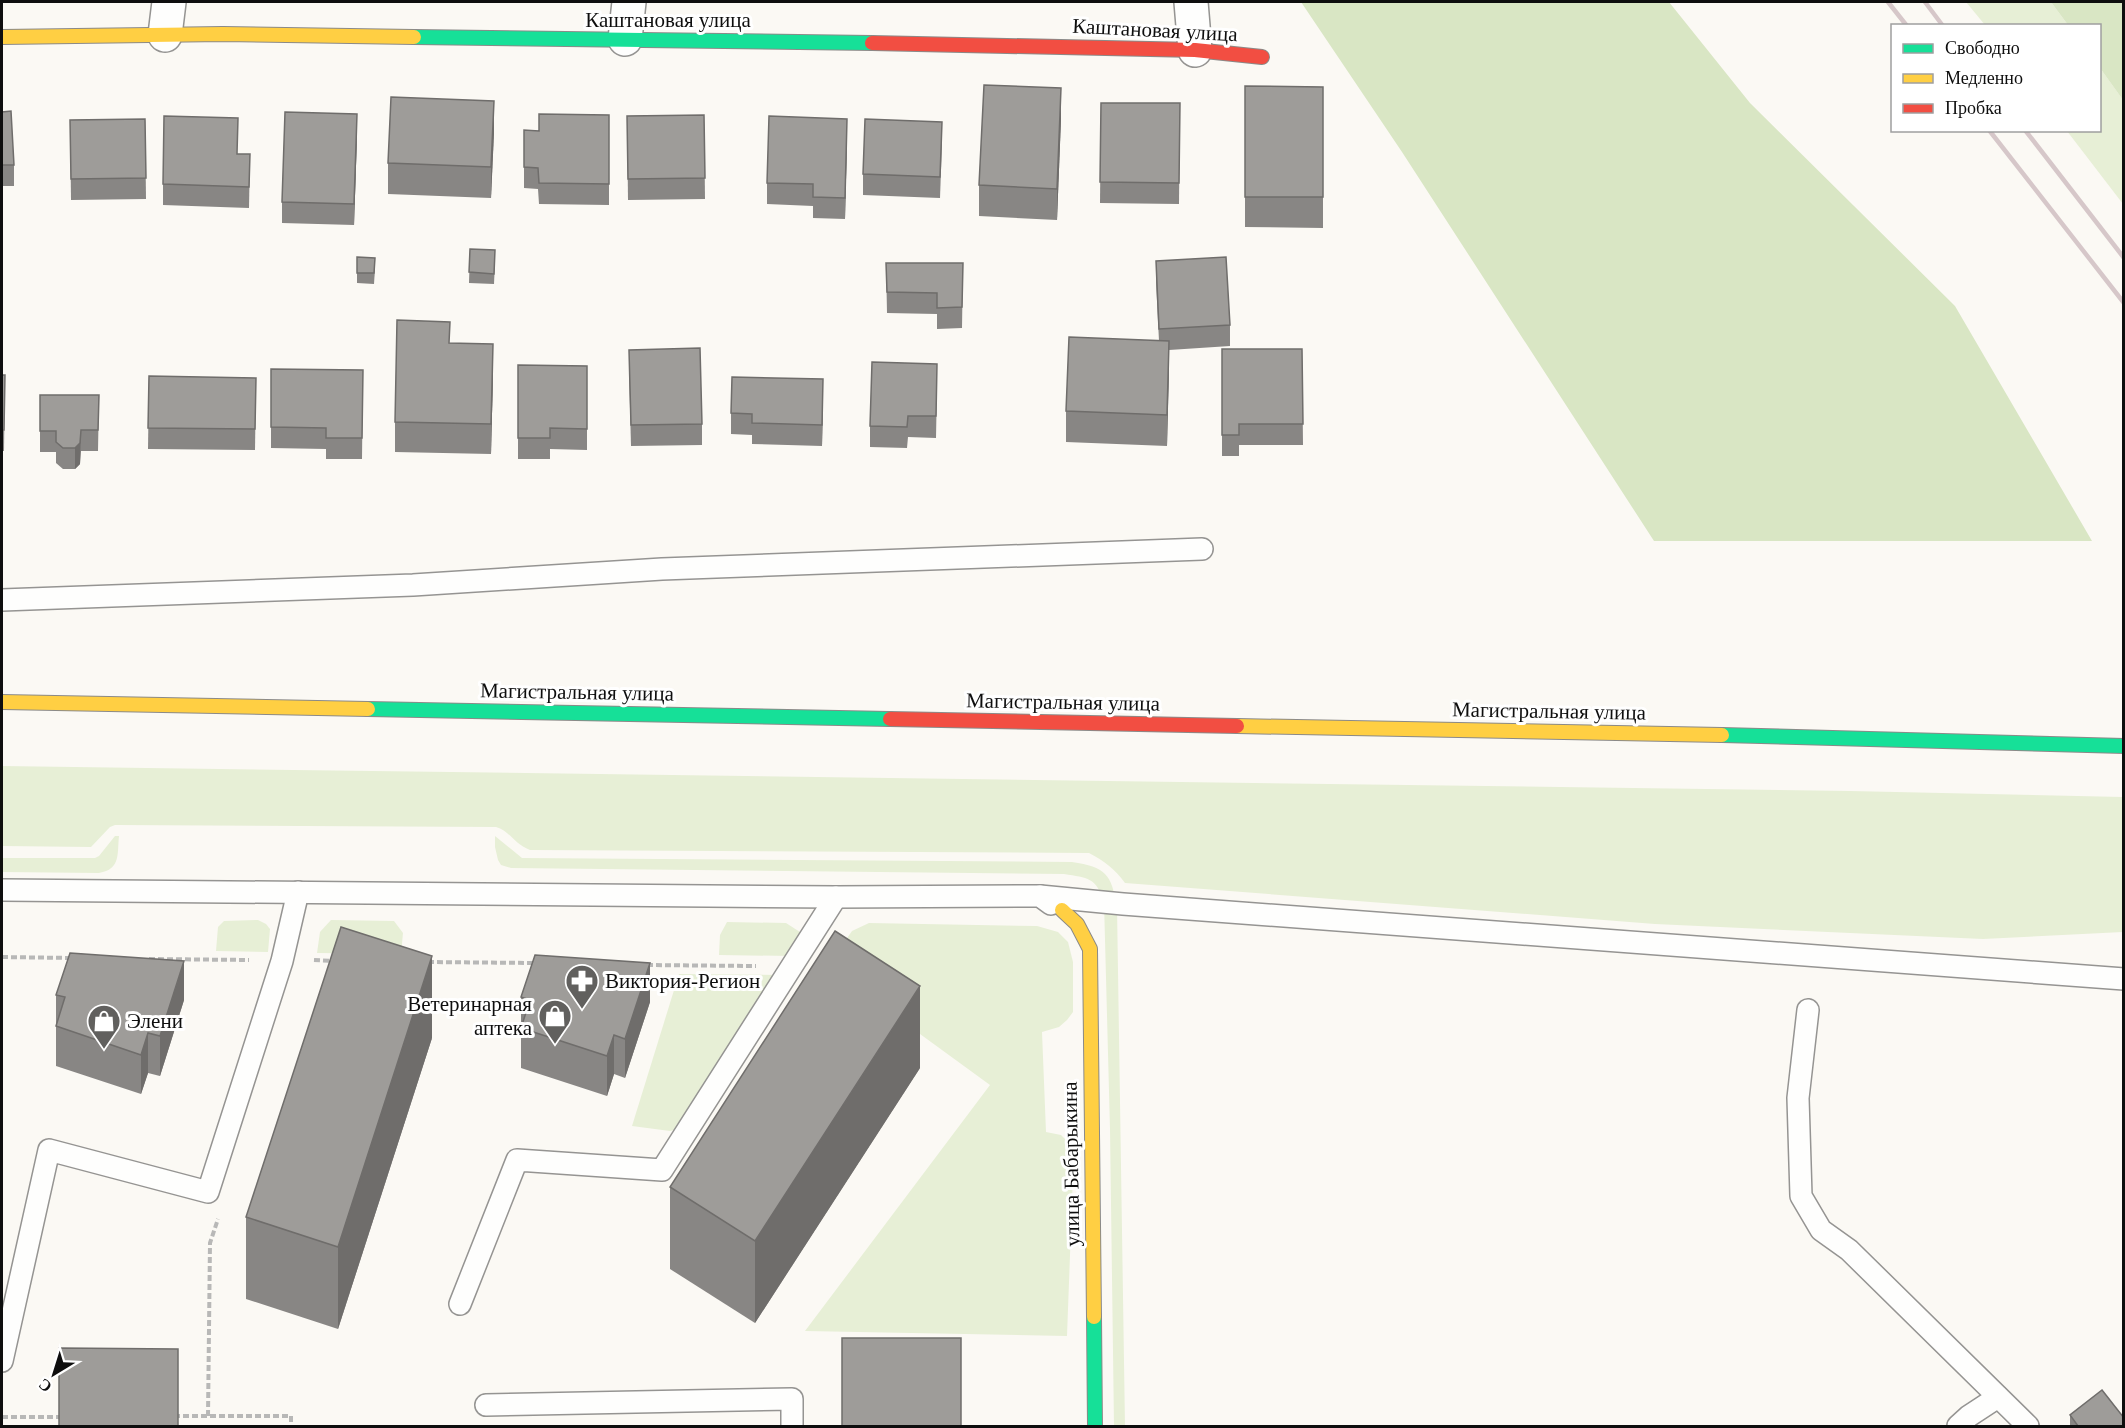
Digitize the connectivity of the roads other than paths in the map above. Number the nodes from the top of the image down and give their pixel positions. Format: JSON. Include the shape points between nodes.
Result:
{"nodes":[{"id":1,"x":168,"y":2,"type":"edge"},
{"id":2,"x":629,"y":2,"type":"edge"},
{"id":3,"x":1191,"y":2,"type":"edge"},
{"id":4,"x":165,"y":35,"type":"junction"},
{"id":5,"x":2,"y":37,"type":"edge"},
{"id":6,"x":625,"y":39,"type":"junction"},
{"id":7,"x":1195,"y":50,"type":"junction"},
{"id":8,"x":1262,"y":57,"type":"dead end"},
{"id":9,"x":1202,"y":549,"type":"dead end"},
{"id":10,"x":2,"y":600,"type":"edge"},
{"id":11,"x":2,"y":702,"type":"edge"},
{"id":12,"x":2124,"y":747,"type":"edge"},
{"id":13,"x":2,"y":890,"type":"edge"},
{"id":14,"x":298,"y":892,"type":"junction"},
{"id":15,"x":1040,"y":896,"type":"junction"},
{"id":16,"x":836,"y":897,"type":"junction"},
{"id":17,"x":1062,"y":910,"type":"joint"},
{"id":18,"x":2124,"y":979,"type":"edge"},
{"id":19,"x":1808,"y":1010,"type":"dead end"},
{"id":20,"x":460,"y":1304,"type":"dead end"},
{"id":21,"x":2,"y":1361,"type":"edge"},
{"id":22,"x":1998,"y":1397,"type":"junction"},
{"id":23,"x":486,"y":1405,"type":"dead end"},
{"id":24,"x":792,"y":1426,"type":"edge"},
{"id":25,"x":1095,"y":1426,"type":"edge"},
{"id":26,"x":1958,"y":1426,"type":"edge"},
{"id":27,"x":2028,"y":1426,"type":"edge"}],
"edges":[{"from":1,"to":4,"type":"street"},
{"from":2,"to":6,"type":"street"},
{"from":3,"to":7,"type":"street"},
{"from":4,"to":5,"type":"main road","name":"Каштановая улица"},
{"from":4,"to":6,"type":"main road","name":"Каштановая улица"},
{"from":6,"to":7,"type":"main road","name":"Каштановая улица"},
{"from":7,"to":8,"type":"main road","name":"Каштановая улица"},
{"from":9,"to":10,"type":"lane"},
{"from":11,"to":12,"type":"main road","name":"Магистральная улица","via":[[1917,739]]},
{"from":13,"to":14,"type":"lane"},
{"from":14,"to":16,"type":"lane"},
{"from":14,"to":21,"type":"lane","via":[[282,961],[208,1192],[49,1150]]},
{"from":15,"to":16,"type":"lane"},
{"from":15,"to":17,"type":"lane"},
{"from":15,"to":18,"type":"lane"},
{"from":16,"to":20,"type":"lane","via":[[662,1170],[517,1160]]},
{"from":17,"to":25,"type":"main road","name":"улица Бабарыкина","via":[[1077,924],[1090,949]]},
{"from":19,"to":22,"type":"lane","via":[[1798,1098],[1800,1196],[1821,1230],[1849,1250]]},
{"from":22,"to":26,"type":"lane"},
{"from":22,"to":27,"type":"lane"},
{"from":23,"to":24,"type":"lane","via":[[792,1399]]}]}
